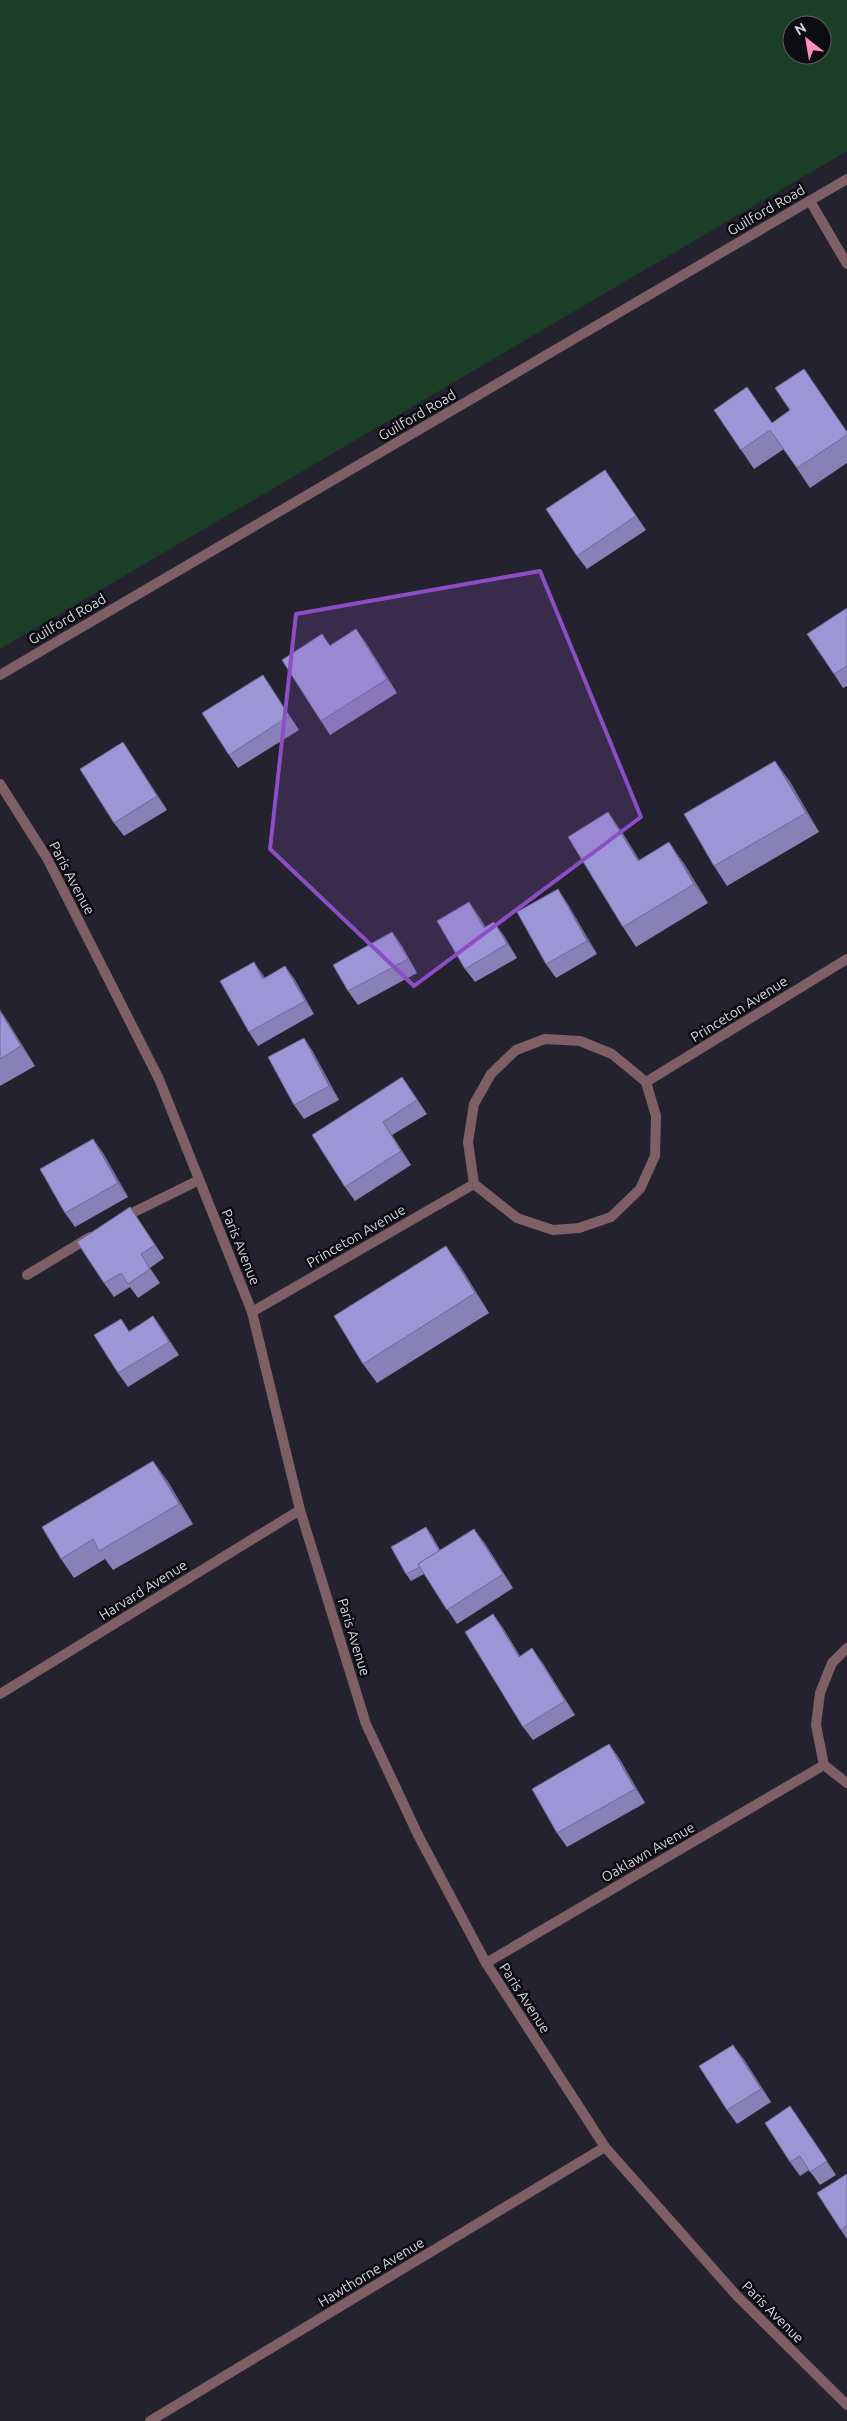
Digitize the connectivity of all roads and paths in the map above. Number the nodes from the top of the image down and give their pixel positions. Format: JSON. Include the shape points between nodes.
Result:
{"nodes":[{"id":1,"x":847,"y":179,"type":"edge"},
{"id":2,"x":810,"y":201,"type":"junction"},
{"id":3,"x":847,"y":264,"type":"edge"},
{"id":4,"x":0,"y":675,"type":"edge"},
{"id":5,"x":0,"y":784,"type":"edge"},
{"id":6,"x":847,"y":959,"type":"edge"},
{"id":7,"x":646,"y":1082,"type":"junction"},
{"id":8,"x":199,"y":1180,"type":"junction"},
{"id":9,"x":474,"y":1184,"type":"junction"},
{"id":10,"x":27,"y":1275,"type":"dead end"},
{"id":11,"x":252,"y":1312,"type":"junction"},
{"id":12,"x":300,"y":1510,"type":"junction"},
{"id":13,"x":847,"y":1648,"type":"edge"},
{"id":14,"x":0,"y":1694,"type":"edge"},
{"id":15,"x":824,"y":1765,"type":"junction"},
{"id":16,"x":847,"y":1783,"type":"edge"},
{"id":17,"x":486,"y":1963,"type":"junction"},
{"id":18,"x":606,"y":2147,"type":"junction"},
{"id":19,"x":847,"y":2405,"type":"edge"},
{"id":20,"x":150,"y":2421,"type":"edge"}],
"edges":[{"from":1,"to":2,"type":"street","name":"Guilford Road"},
{"from":2,"to":3,"type":"street"},
{"from":2,"to":4,"type":"street","name":"Guilford Road"},
{"from":5,"to":8,"type":"street","name":"Paris Avenue","via":[[47,858],[159,1079]]},
{"from":6,"to":7,"type":"street","name":"Princeton Avenue"},
{"from":7,"to":9,"type":"street","via":[[612,1054],[580,1042],[545,1039],[516,1050],[490,1074],[474,1104],[468,1142]]},
{"from":7,"to":9,"type":"street","via":[[656,1116],[654,1156],[640,1190],[611,1217],[579,1228],[553,1230],[517,1218]]},
{"from":8,"to":10,"type":"street","via":[[106,1228]]},
{"from":8,"to":11,"type":"street","name":"Paris Avenue"},
{"from":9,"to":11,"type":"street","name":"Princeton Avenue"},
{"from":11,"to":12,"type":"street","name":"Paris Avenue"},
{"from":12,"to":14,"type":"street","name":"Harvard Avenue"},
{"from":12,"to":17,"type":"street","name":"Paris Avenue","via":[[366,1724],[418,1835]]},
{"from":13,"to":15,"type":"street","via":[[832,1663],[820,1693],[816,1725]]},
{"from":15,"to":16,"type":"street"},
{"from":15,"to":17,"type":"street","name":"Oaklawn Avenue"},
{"from":17,"to":18,"type":"street","name":"Paris Avenue"},
{"from":18,"to":19,"type":"street","name":"Paris Avenue","via":[[737,2296]]},
{"from":18,"to":20,"type":"street","name":"Hawthorne Avenue"}]}
